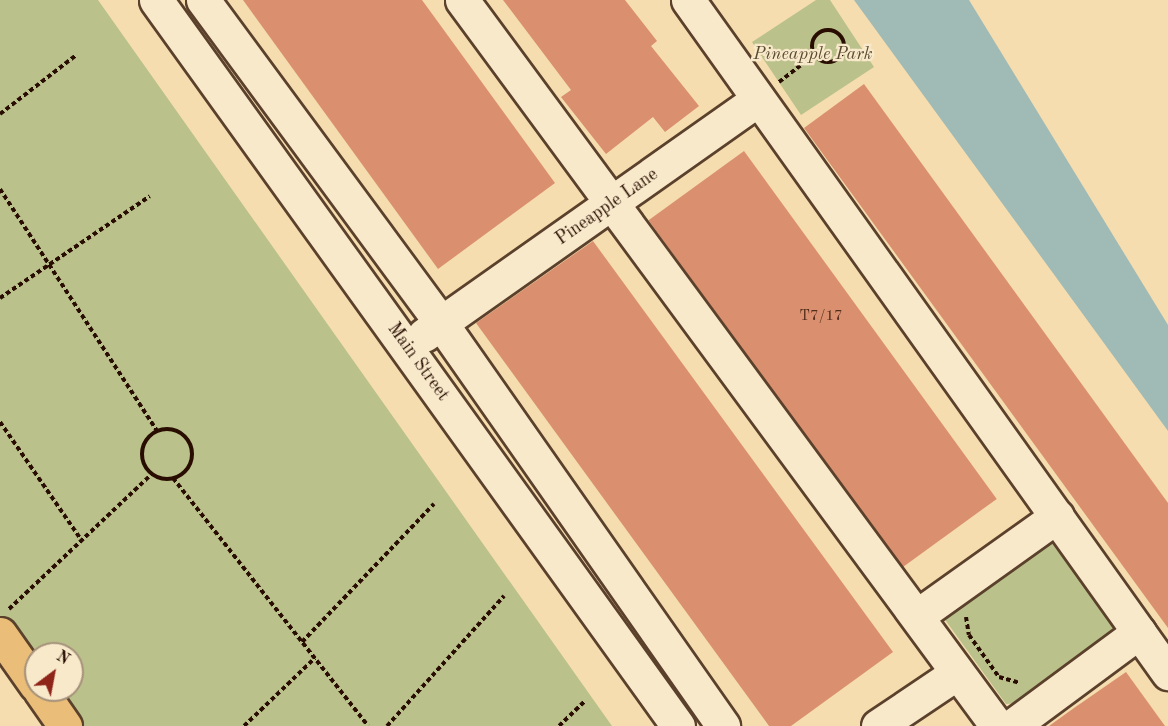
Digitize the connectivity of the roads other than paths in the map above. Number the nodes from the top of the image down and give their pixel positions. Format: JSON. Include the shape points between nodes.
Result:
{"nodes":[{"id":1,"x":156,"y":0,"type":"edge"},
{"id":2,"x":203,"y":0,"type":"edge"},
{"id":3,"x":462,"y":0,"type":"edge"},
{"id":4,"x":688,"y":0,"type":"edge"},
{"id":5,"x":758,"y":99,"type":"junction"},
{"id":6,"x":611,"y":204,"type":"junction"},
{"id":7,"x":448,"y":318,"type":"junction"},
{"id":8,"x":406,"y":348,"type":"junction"},
{"id":9,"x":1057,"y":516,"type":"junction"},
{"id":10,"x":917,"y":616,"type":"junction"},
{"id":11,"x":1139,"y":632,"type":"junction"},
{"id":12,"x":0,"y":634,"type":"edge"},
{"id":13,"x":24,"y":668,"type":"edge"},
{"id":14,"x":957,"y":673,"type":"junction"},
{"id":15,"x":1168,"y":673,"type":"edge"},
{"id":16,"x":48,"y":702,"type":"edge"},
{"id":17,"x":65,"y":726,"type":"edge"},
{"id":18,"x":678,"y":726,"type":"edge"},
{"id":19,"x":723,"y":726,"type":"edge"},
{"id":20,"x":878,"y":726,"type":"edge"},
{"id":21,"x":997,"y":726,"type":"edge"},
{"id":22,"x":1012,"y":726,"type":"edge"}],
"edges":[{"from":1,"to":8,"type":"street","name":"Main Street"},
{"from":2,"to":7,"type":"street"},
{"from":3,"to":6,"type":"street"},
{"from":4,"to":5,"type":"street"},
{"from":5,"to":6,"type":"street","name":"Pineapple Lane"},
{"from":5,"to":9,"type":"street"},
{"from":6,"to":7,"type":"street","name":"Pineapple Lane"},
{"from":6,"to":10,"type":"street"},
{"from":7,"to":8,"type":"street","name":"Pineapple Lane"},
{"from":7,"to":19,"type":"street"},
{"from":8,"to":18,"type":"street","name":"Main Street"},
{"from":9,"to":10,"type":"street"},
{"from":9,"to":11,"type":"street"},
{"from":10,"to":14,"type":"street"},
{"from":11,"to":15,"type":"street"},
{"from":11,"to":22,"type":"street"},
{"from":12,"to":13,"type":"main road"},
{"from":14,"to":20,"type":"street"},
{"from":14,"to":21,"type":"street"},
{"from":16,"to":17,"type":"main road"}]}
